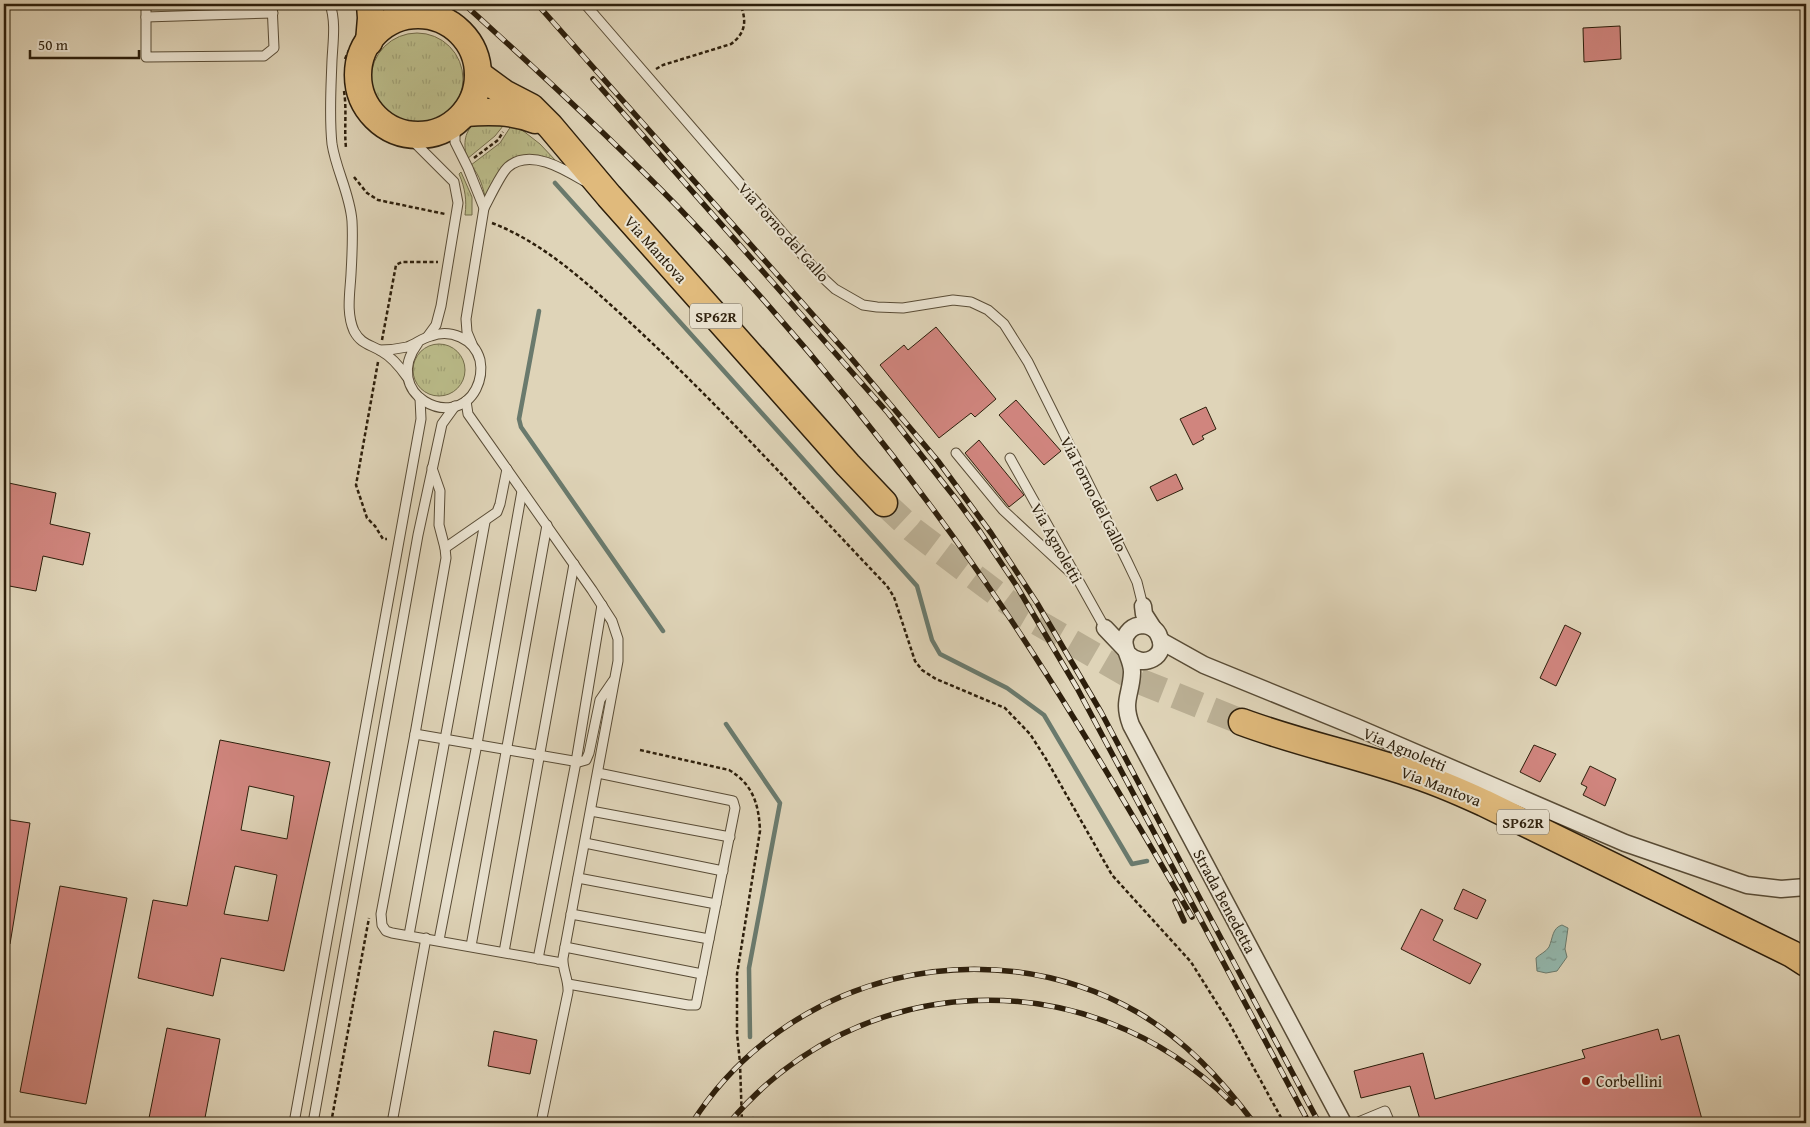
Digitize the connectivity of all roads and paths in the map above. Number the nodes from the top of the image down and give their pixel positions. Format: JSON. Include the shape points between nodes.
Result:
{"nodes":[{"id":1,"x":146,"y":4,"type":"edge"},
{"id":2,"x":330,"y":4,"type":"edge"},
{"id":3,"x":370,"y":4,"type":"edge"},
{"id":4,"x":585,"y":4,"type":"edge"},
{"id":5,"x":740,"y":4,"type":"edge"},
{"id":6,"x":272,"y":8,"type":"edge"},
{"id":7,"x":409,"y":10,"type":"edge"},
{"id":8,"x":146,"y":17,"type":"junction"},
{"id":9,"x":361,"y":42,"type":"junction"},
{"id":10,"x":344,"y":62,"type":"dead end"},
{"id":11,"x":478,"y":74,"type":"junction"},
{"id":12,"x":646,"y":74,"type":"junction"},
{"id":13,"x":343,"y":89,"type":"dead end"},
{"id":14,"x":514,"y":113,"type":"junction"},
{"id":15,"x":460,"y":118,"type":"junction"},
{"id":16,"x":550,"y":126,"type":"junction"},
{"id":17,"x":406,"y":134,"type":"junction"},
{"id":18,"x":346,"y":152,"type":"dead end"},
{"id":19,"x":466,"y":164,"type":"junction"},
{"id":20,"x":351,"y":170,"type":"dead end"},
{"id":21,"x":609,"y":196,"type":"junction"},
{"id":22,"x":484,"y":208,"type":"junction"},
{"id":23,"x":457,"y":216,"type":"junction"},
{"id":24,"x":482,"y":221,"type":"junction"},
{"id":25,"x":428,"y":336,"type":"junction"},
{"id":26,"x":418,"y":343,"type":"junction"},
{"id":27,"x":473,"y":346,"type":"junction"},
{"id":28,"x":380,"y":350,"type":"junction"},
{"id":29,"x":408,"y":377,"type":"junction"},
{"id":30,"x":420,"y":398,"type":"junction"},
{"id":31,"x":466,"y":401,"type":"junction"},
{"id":32,"x":455,"y":406,"type":"junction"},
{"id":33,"x":956,"y":453,"type":"dead end"},
{"id":34,"x":1010,"y":458,"type":"dead end"},
{"id":35,"x":432,"y":468,"type":"junction"},
{"id":36,"x":507,"y":469,"type":"junction"},
{"id":37,"x":522,"y":491,"type":"junction"},
{"id":38,"x":884,"y":503,"type":"tunnel mouth"},
{"id":39,"x":485,"y":522,"type":"junction"},
{"id":40,"x":546,"y":525,"type":"junction"},
{"id":41,"x":445,"y":548,"type":"junction"},
{"id":42,"x":574,"y":564,"type":"junction"},
{"id":43,"x":1078,"y":580,"type":"junction"},
{"id":44,"x":602,"y":605,"type":"junction"},
{"id":45,"x":1143,"y":606,"type":"joint"},
{"id":46,"x":1105,"y":628,"type":"joint"},
{"id":47,"x":1138,"y":639,"type":"junction"},
{"id":48,"x":1151,"y":660,"type":"junction"},
{"id":49,"x":1204,"y":665,"type":"junction"},
{"id":50,"x":1132,"y":674,"type":"junction"},
{"id":51,"x":616,"y":677,"type":"junction"},
{"id":52,"x":1242,"y":722,"type":"tunnel mouth"},
{"id":53,"x":415,"y":734,"type":"junction"},
{"id":54,"x":445,"y":739,"type":"junction"},
{"id":55,"x":477,"y":744,"type":"junction"},
{"id":56,"x":506,"y":750,"type":"junction"},
{"id":57,"x":539,"y":755,"type":"junction"},
{"id":58,"x":576,"y":762,"type":"junction"},
{"id":59,"x":598,"y":773,"type":"junction"},
{"id":60,"x":591,"y":811,"type":"junction"},
{"id":61,"x":730,"y":836,"type":"junction"},
{"id":62,"x":585,"y":843,"type":"junction"},
{"id":63,"x":723,"y":871,"type":"junction"},
{"id":64,"x":578,"y":878,"type":"junction"},
{"id":65,"x":1806,"y":887,"type":"edge"},
{"id":66,"x":716,"y":904,"type":"junction"},
{"id":67,"x":571,"y":914,"type":"junction"},
{"id":68,"x":409,"y":935,"type":"junction"},
{"id":69,"x":426,"y":938,"type":"junction"},
{"id":70,"x":709,"y":939,"type":"junction"},
{"id":71,"x":439,"y":940,"type":"junction"},
{"id":72,"x":471,"y":946,"type":"junction"},
{"id":73,"x":565,"y":947,"type":"junction"},
{"id":74,"x":504,"y":952,"type":"junction"},
{"id":75,"x":1801,"y":958,"type":"edge"},
{"id":76,"x":538,"y":959,"type":"junction"},
{"id":77,"x":562,"y":963,"type":"junction"},
{"id":78,"x":702,"y":974,"type":"junction"},
{"id":79,"x":568,"y":984,"type":"junction"},
{"id":80,"x":737,"y":1033,"type":"dead end"},
{"id":81,"x":294,"y":1123,"type":"edge"},
{"id":82,"x":313,"y":1123,"type":"edge"},
{"id":83,"x":392,"y":1123,"type":"edge"},
{"id":84,"x":541,"y":1123,"type":"edge"},
{"id":85,"x":742,"y":1123,"type":"edge"},
{"id":86,"x":1284,"y":1123,"type":"edge"},
{"id":87,"x":1343,"y":1123,"type":"edge"},
{"id":88,"x":1356,"y":1123,"type":"edge"},
{"id":89,"x":1390,"y":1123,"type":"edge"}],
"edges":[{"from":1,"to":8,"type":"lane"},
{"from":2,"to":28,"type":"lane","via":[[334,35],[330,92],[332,144],[352,221],[351,320],[361,340]]},
{"from":3,"to":9,"type":"main road","via":[[371,18]]},
{"from":4,"to":12,"type":"lane","name":"Via Forno del Gallo"},
{"from":5,"to":12,"type":"path","via":[[744,30],[731,44],[663,65]]},
{"from":6,"to":8,"type":"lane"},
{"from":6,"to":8,"type":"lane","via":[[274,48],[264,56],[146,57]]},
{"from":7,"to":9,"type":"main road","via":[[402,18]]},
{"from":7,"to":11,"type":"main road","via":[[436,18],[464,36],[472,48]]},
{"from":9,"to":10,"type":"path"},
{"from":9,"to":17,"type":"main road","via":[[363,52],[359,75],[363,98],[380,121]]},
{"from":11,"to":15,"type":"main road","via":[[475,94]]},
{"from":11,"to":16,"type":"main road","name":"Via Mantova","number":"SP62R","via":[[531,107]]},
{"from":12,"to":45,"type":"lane","name":"Via Forno del Gallo","via":[[821,276],[836,289],[863,305],[877,307],[903,308],[953,300],[970,302],[988,310],[1004,324],[1028,362],[1128,561]]},
{"from":13,"to":18,"type":"path"},
{"from":14,"to":15,"type":"main road","via":[[486,112]]},
{"from":14,"to":16,"type":"main road"},
{"from":14,"to":19,"type":"path","via":[[498,140]]},
{"from":15,"to":17,"type":"main road","via":[[432,134]]},
{"from":15,"to":19,"type":"lane","via":[[455,142]]},
{"from":16,"to":21,"type":"main road","name":"Via Mantova","number":"SP62R"},
{"from":17,"to":23,"type":"lane","via":[[454,182]]},
{"from":19,"to":22,"type":"lane"},
{"from":20,"to":23,"type":"path","via":[[367,193],[378,200]]},
{"from":21,"to":22,"type":"lane","via":[[562,168],[540,160],[520,161],[507,167]]},
{"from":21,"to":38,"type":"main road","name":"Via Mantova","number":"SP62R"},
{"from":22,"to":24,"type":"lane"},
{"from":23,"to":25,"type":"lane","via":[[441,306],[436,325]]},
{"from":24,"to":27,"type":"lane","via":[[466,319]]},
{"from":24,"to":86,"type":"path","via":[[516,232],[561,263],[672,362],[887,586],[894,597],[915,661],[922,670],[1005,708],[1030,734],[1112,875],[1192,962]]},
{"from":25,"to":26,"type":"lane"},
{"from":25,"to":27,"type":"lane","via":[[452,334]]},
{"from":26,"to":28,"type":"lane","via":[[405,348]]},
{"from":26,"to":29,"type":"lane","via":[[407,365]]},
{"from":27,"to":31,"type":"lane","via":[[482,369],[480,381]]},
{"from":28,"to":29,"type":"lane"},
{"from":29,"to":30,"type":"lane"},
{"from":30,"to":32,"type":"lane","via":[[442,408]]},
{"from":30,"to":81,"type":"lane","via":[[421,418]]},
{"from":31,"to":32,"type":"lane"},
{"from":31,"to":36,"type":"lane","via":[[468,414]]},
{"from":32,"to":35,"type":"lane","via":[[442,424]]},
{"from":33,"to":43,"type":"lane","via":[[1003,510]]},
{"from":34,"to":43,"type":"lane","name":"Via Agnoletti"},
{"from":35,"to":41,"type":"lane","via":[[440,491],[439,525]]},
{"from":35,"to":82,"type":"lane"},
{"from":36,"to":37,"type":"lane"},
{"from":36,"to":39,"type":"lane","via":[[497,512]]},
{"from":37,"to":40,"type":"lane"},
{"from":37,"to":55,"type":"lane"},
{"from":39,"to":41,"type":"lane"},
{"from":39,"to":54,"type":"lane"},
{"from":40,"to":42,"type":"lane"},
{"from":40,"to":56,"type":"lane"},
{"from":41,"to":53,"type":"lane","via":[[446,558]]},
{"from":42,"to":44,"type":"lane"},
{"from":42,"to":57,"type":"lane"},
{"from":43,"to":46,"type":"lane","name":"Via Agnoletti"},
{"from":44,"to":51,"type":"lane","via":[[618,639]]},
{"from":44,"to":58,"type":"lane"},
{"from":45,"to":47,"type":"street","name":"Via Forno del Gallo"},
{"from":46,"to":47,"type":"street","name":"Via Agnoletti"},
{"from":47,"to":48,"type":"street","name":"Via Agnoletti","via":[[1137,661]]},
{"from":47,"to":48,"type":"street","via":[[1160,650]]},
{"from":47,"to":49,"type":"street","name":"Via Agnoletti"},
{"from":47,"to":50,"type":"street","name":"Strada Benedetta","via":[[1131,662]]},
{"from":48,"to":49,"type":"street","name":"Via Agnoletti","via":[[1174,657]]},
{"from":48,"to":50,"type":"street"},
{"from":49,"to":65,"type":"street","name":"Via Agnoletti","via":[[1625,843],[1747,885],[1781,889]]},
{"from":50,"to":87,"type":"street","name":"Strada Benedetta","via":[[1126,699],[1131,725]]},
{"from":51,"to":58,"type":"lane","via":[[600,700],[589,754],[586,760]]},
{"from":51,"to":59,"type":"lane"},
{"from":52,"to":75,"type":"main road","name":"Via Mantova","number":"SP62R","via":[[1445,785]]},
{"from":53,"to":54,"type":"lane"},
{"from":53,"to":68,"type":"lane","via":[[381,914],[386,931]]},
{"from":54,"to":55,"type":"lane"},
{"from":54,"to":68,"type":"lane"},
{"from":55,"to":56,"type":"lane"},
{"from":55,"to":71,"type":"lane"},
{"from":56,"to":57,"type":"lane"},
{"from":56,"to":72,"type":"lane"},
{"from":57,"to":58,"type":"lane"},
{"from":57,"to":74,"type":"lane"},
{"from":58,"to":76,"type":"lane"},
{"from":59,"to":60,"type":"lane"},
{"from":59,"to":61,"type":"lane","via":[[732,801],[735,808]]},
{"from":60,"to":61,"type":"lane"},
{"from":60,"to":62,"type":"lane"},
{"from":61,"to":63,"type":"lane"},
{"from":62,"to":63,"type":"lane"},
{"from":62,"to":64,"type":"lane"},
{"from":63,"to":66,"type":"lane"},
{"from":64,"to":66,"type":"lane"},
{"from":64,"to":67,"type":"lane"},
{"from":66,"to":70,"type":"lane"},
{"from":67,"to":70,"type":"lane"},
{"from":67,"to":73,"type":"lane"},
{"from":68,"to":69,"type":"lane"},
{"from":69,"to":71,"type":"lane"},
{"from":69,"to":83,"type":"lane"},
{"from":70,"to":78,"type":"lane"},
{"from":71,"to":72,"type":"lane"},
{"from":72,"to":74,"type":"lane"},
{"from":73,"to":77,"type":"lane"},
{"from":73,"to":78,"type":"lane"},
{"from":74,"to":76,"type":"lane"},
{"from":76,"to":77,"type":"lane"},
{"from":77,"to":79,"type":"lane"},
{"from":78,"to":79,"type":"lane","via":[[696,1005]]},
{"from":79,"to":84,"type":"lane"},
{"from":80,"to":85,"type":"path"},
{"from":88,"to":89,"type":"lane","via":[[1385,1111]]}]}
